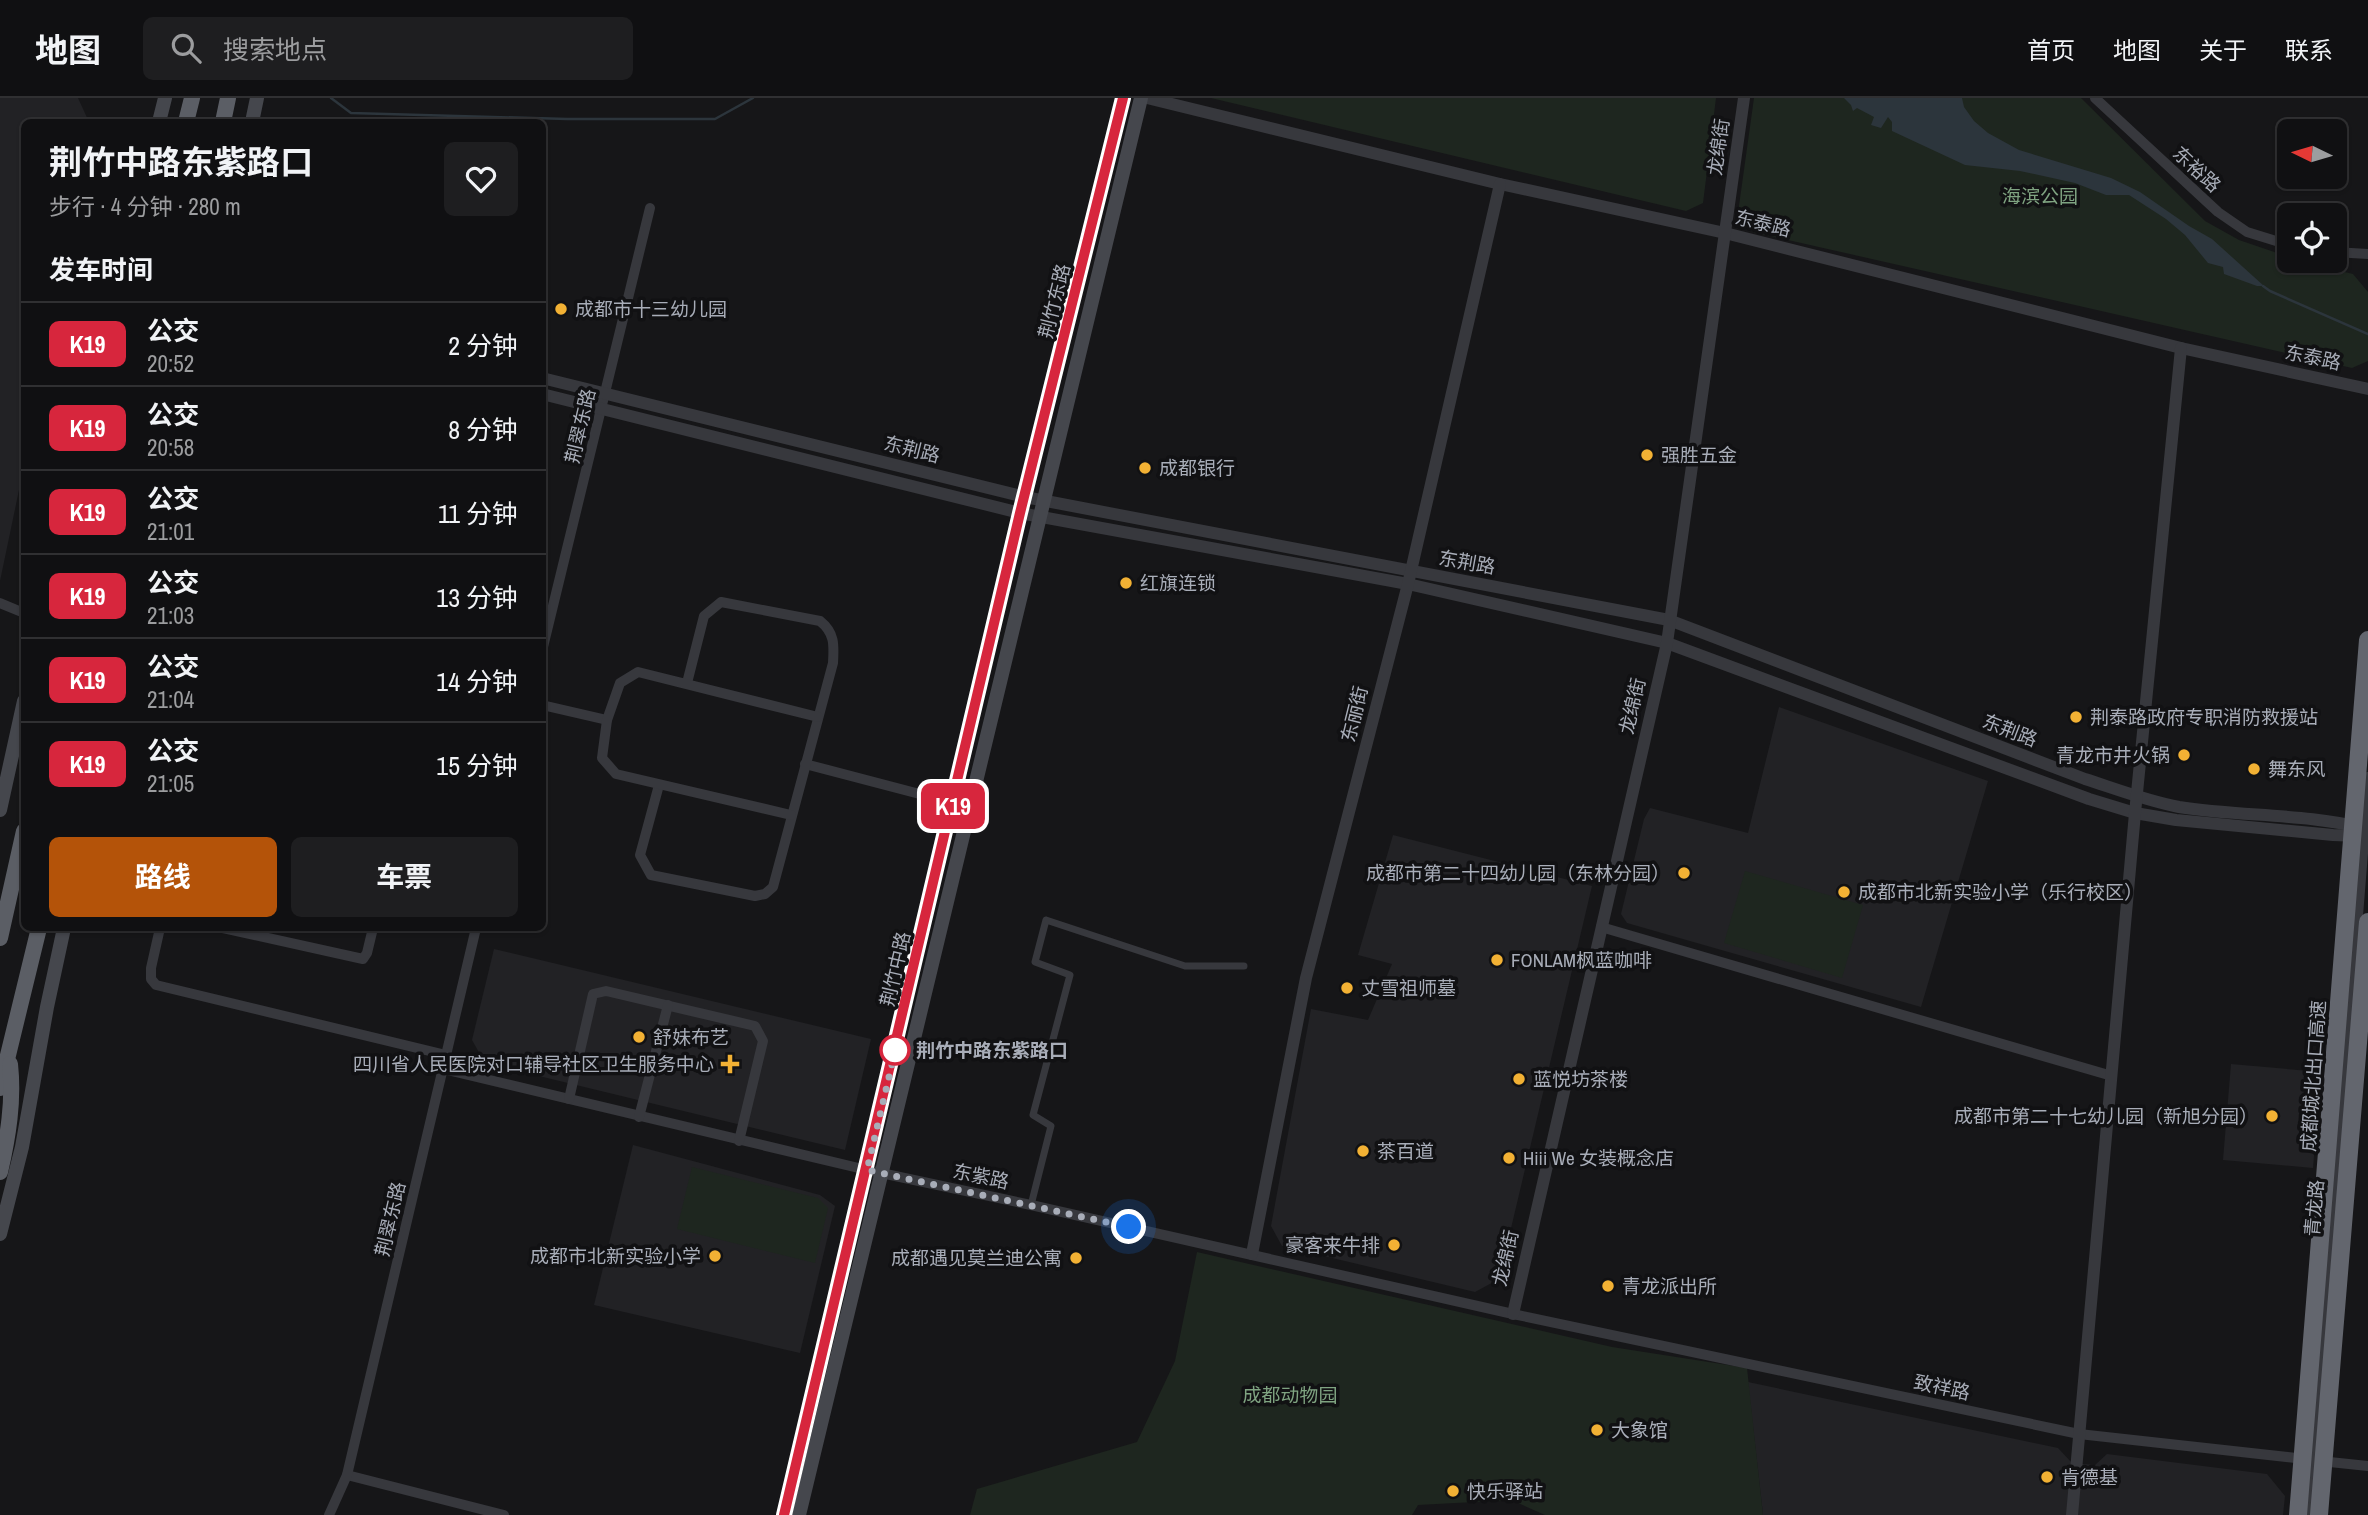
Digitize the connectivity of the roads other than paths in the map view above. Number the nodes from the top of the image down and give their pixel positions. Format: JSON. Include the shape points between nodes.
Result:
{"nodes":[{"id":1,"x":164,"y":98,"type":"edge"},
{"id":2,"x":192,"y":98,"type":"edge"},
{"id":3,"x":228,"y":98,"type":"edge"},
{"id":4,"x":257,"y":98,"type":"edge"},
{"id":5,"x":1123,"y":98,"type":"edge"},
{"id":6,"x":1141,"y":98,"type":"edge"},
{"id":7,"x":1147,"y":98,"type":"edge"},
{"id":8,"x":1744,"y":98,"type":"edge"},
{"id":9,"x":2095,"y":98,"type":"edge"},
{"id":10,"x":160,"y":119,"type":"edge"},
{"id":11,"x":187,"y":119,"type":"edge"},
{"id":12,"x":224,"y":119,"type":"edge"},
{"id":13,"x":253,"y":119,"type":"edge"},
{"id":14,"x":1500,"y":184,"type":"junction"},
{"id":15,"x":650,"y":208,"type":"dead end"},
{"id":16,"x":1726,"y":233,"type":"junction"},
{"id":17,"x":2277,"y":241,"type":"edge"},
{"id":18,"x":2347,"y":253,"type":"edge"},
{"id":19,"x":2368,"y":254,"type":"edge"},
{"id":20,"x":2181,"y":348,"type":"junction"},
{"id":21,"x":546,"y":379,"type":"edge"},
{"id":22,"x":2368,"y":388,"type":"edge"},
{"id":23,"x":605,"y":393,"type":"junction"},
{"id":24,"x":546,"y":395,"type":"edge"},
{"id":25,"x":602,"y":409,"type":"junction"},
{"id":26,"x":1025,"y":496,"type":"junction"},
{"id":27,"x":1044,"y":500,"type":"junction"},
{"id":28,"x":1020,"y":513,"type":"junction"},
{"id":29,"x":1040,"y":517,"type":"junction"},
{"id":30,"x":1409,"y":578,"type":"junction"},
{"id":31,"x":0,"y":603,"type":"edge"},
{"id":32,"x":21,"y":612,"type":"edge"},
{"id":33,"x":1669,"y":620,"type":"junction"},
{"id":34,"x":546,"y":635,"type":"edge"},
{"id":35,"x":2368,"y":640,"type":"edge"},
{"id":36,"x":1667,"y":643,"type":"junction"},
{"id":37,"x":687,"y":682,"type":"junction"},
{"id":38,"x":546,"y":706,"type":"edge"},
{"id":39,"x":21,"y":715,"type":"edge"},
{"id":40,"x":818,"y":717,"type":"junction"},
{"id":41,"x":607,"y":720,"type":"junction"},
{"id":42,"x":805,"y":764,"type":"junction"},
{"id":43,"x":2368,"y":778,"type":"edge"},
{"id":44,"x":659,"y":785,"type":"junction"},
{"id":45,"x":2137,"y":795,"type":"junction"},
{"id":46,"x":954,"y":803,"type":"junction"},
{"id":47,"x":0,"y":810,"type":"edge"},
{"id":48,"x":2135,"y":813,"type":"junction"},
{"id":49,"x":791,"y":815,"type":"junction"},
{"id":50,"x":2366,"y":832,"type":"edge"},
{"id":51,"x":21,"y":844,"type":"edge"},
{"id":52,"x":2368,"y":922,"type":"edge"},
{"id":53,"x":1601,"y":927,"type":"junction"},
{"id":54,"x":38,"y":931,"type":"edge"},
{"id":55,"x":63,"y":931,"type":"edge"},
{"id":56,"x":159,"y":931,"type":"edge"},
{"id":57,"x":237,"y":931,"type":"edge"},
{"id":58,"x":372,"y":931,"type":"edge"},
{"id":59,"x":475,"y":931,"type":"edge"},
{"id":60,"x":0,"y":938,"type":"edge"},
{"id":61,"x":1244,"y":966,"type":"dead end"},
{"id":62,"x":668,"y":1005,"type":"junction"},
{"id":63,"x":9,"y":1049,"type":"junction"},
{"id":64,"x":446,"y":1055,"type":"junction"},
{"id":65,"x":443,"y":1069,"type":"junction"},
{"id":66,"x":2112,"y":1076,"type":"junction"},
{"id":67,"x":0,"y":1088,"type":"edge"},
{"id":68,"x":569,"y":1099,"type":"junction"},
{"id":69,"x":639,"y":1117,"type":"junction"},
{"id":70,"x":739,"y":1141,"type":"junction"},
{"id":71,"x":874,"y":1171,"type":"junction"},
{"id":72,"x":0,"y":1172,"type":"edge"},
{"id":73,"x":1031,"y":1205,"type":"junction"},
{"id":74,"x":0,"y":1234,"type":"edge"},
{"id":75,"x":1252,"y":1254,"type":"junction"},
{"id":76,"x":1513,"y":1314,"type":"junction"},
{"id":77,"x":2079,"y":1434,"type":"junction"},
{"id":78,"x":2313,"y":1460,"type":"junction"},
{"id":79,"x":2368,"y":1466,"type":"edge"},
{"id":80,"x":347,"y":1475,"type":"junction"},
{"id":81,"x":329,"y":1515,"type":"edge"},
{"id":82,"x":504,"y":1515,"type":"edge"},
{"id":83,"x":784,"y":1515,"type":"edge"},
{"id":84,"x":799,"y":1515,"type":"edge"},
{"id":85,"x":2072,"y":1515,"type":"edge"},
{"id":86,"x":2298,"y":1515,"type":"edge"},
{"id":87,"x":2309,"y":1515,"type":"edge"},
{"id":88,"x":2319,"y":1515,"type":"edge"}],
"edges":[{"from":1,"to":10,"type":"main road"},
{"from":2,"to":11,"type":"highway"},
{"from":3,"to":12,"type":"highway"},
{"from":4,"to":13,"type":"main road"},
{"from":5,"to":26,"type":"main road","name":"荆竹东路"},
{"from":6,"to":27,"type":"main road","name":"荆竹中路"},
{"from":7,"to":14,"type":"street","name":"东泰路"},
{"from":8,"to":16,"type":"street","name":"龙绵街"},
{"from":9,"to":17,"type":"street","name":"东裕路","via":[[2218,212],[2247,232]]},
{"from":14,"to":16,"type":"street","name":"东泰路"},
{"from":14,"to":30,"type":"street","name":"东丽街"},
{"from":15,"to":23,"type":"street","name":"荆翠东路"},
{"from":16,"to":20,"type":"street","name":"东泰路"},
{"from":16,"to":33,"type":"street","name":"龙绵街"},
{"from":18,"to":19,"type":"street"},
{"from":20,"to":22,"type":"street","name":"东泰路"},
{"from":20,"to":45,"type":"street"},
{"from":21,"to":23,"type":"street","name":"东荆路"},
{"from":23,"to":25,"type":"street","name":"荆翠东路"},
{"from":23,"to":26,"type":"street","name":"东荆路"},
{"from":24,"to":25,"type":"street","name":"东荆路"},
{"from":25,"to":28,"type":"street","name":"东荆路"},
{"from":25,"to":34,"type":"street","name":"荆翠东路"},
{"from":26,"to":27,"type":"street","name":"东荆路"},
{"from":26,"to":28,"type":"main road","name":"荆竹东路"},
{"from":27,"to":29,"type":"main road","name":"荆竹中路"},
{"from":27,"to":30,"type":"street","name":"东荆路"},
{"from":28,"to":29,"type":"street","name":"东荆路"},
{"from":28,"to":46,"type":"main road","name":"荆竹中路"},
{"from":29,"to":30,"type":"street","name":"东荆路"},
{"from":29,"to":71,"type":"main road","name":"荆竹中路"},
{"from":30,"to":33,"type":"street","name":"东荆路"},
{"from":30,"to":36,"type":"street","name":"东荆路"},
{"from":30,"to":75,"type":"street","name":"东丽街","via":[[1306,978]]},
{"from":31,"to":32,"type":"street"},
{"from":33,"to":36,"type":"street","name":"龙绵街"},
{"from":33,"to":45,"type":"street","name":"东荆路"},
{"from":35,"to":86,"type":"highway","name":"成都城北出口高速","bridge":true},
{"from":36,"to":48,"type":"street","name":"东荆路"},
{"from":36,"to":53,"type":"street","name":"龙绵街"},
{"from":37,"to":40,"type":"street"},
{"from":37,"to":40,"type":"street","via":[[704,615],[721,602],[820,621],[830,629],[834,647]]},
{"from":37,"to":41,"type":"street","via":[[638,672],[620,683]]},
{"from":38,"to":41,"type":"street"},
{"from":39,"to":47,"type":"main road"},
{"from":40,"to":42,"type":"street"},
{"from":41,"to":44,"type":"street","via":[[601,758],[616,774]]},
{"from":42,"to":46,"type":"street"},
{"from":42,"to":49,"type":"street"},
{"from":43,"to":50,"type":"street","name":"青龙路"},
{"from":44,"to":49,"type":"street"},
{"from":44,"to":49,"type":"street","via":[[640,855],[651,875],[755,896],[765,894],[773,887]]},
{"from":45,"to":48,"type":"street"},
{"from":45,"to":50,"type":"street","name":"东荆路","via":[[2179,807],[2337,821]]},
{"from":46,"to":71,"type":"main road","name":"荆竹中路"},
{"from":48,"to":50,"type":"street","name":"东荆路","via":[[2333,835]]},
{"from":48,"to":66,"type":"street"},
{"from":50,"to":78,"type":"street","name":"青龙路"},
{"from":51,"to":60,"type":"highway"},
{"from":52,"to":88,"type":"highway","bridge":true},
{"from":53,"to":66,"type":"street"},
{"from":53,"to":76,"type":"street","name":"龙绵街"},
{"from":54,"to":63,"type":"highway"},
{"from":55,"to":74,"type":"main road","via":[[22,1147]]},
{"from":56,"to":64,"type":"street","via":[[151,968],[156,985]]},
{"from":57,"to":58,"type":"street","via":[[363,959]]},
{"from":59,"to":64,"type":"street","name":"荆翠东路"},
{"from":61,"to":73,"type":"street","via":[[1185,966],[1046,920],[1035,962],[1070,975],[1033,1115],[1051,1126]]},
{"from":62,"to":68,"type":"street","via":[[606,991],[593,994]]},
{"from":62,"to":69,"type":"street"},
{"from":62,"to":70,"type":"street","via":[[755,1026],[763,1041]]},
{"from":63,"to":67,"type":"highway"},
{"from":63,"to":72,"type":"highway","via":[[13,1089]]},
{"from":64,"to":65,"type":"street","name":"荆翠东路"},
{"from":65,"to":68,"type":"street","name":"东紫路"},
{"from":65,"to":80,"type":"street","name":"荆翠东路"},
{"from":66,"to":77,"type":"street"},
{"from":68,"to":69,"type":"street","name":"东紫路"},
{"from":69,"to":70,"type":"street","name":"东紫路"},
{"from":70,"to":71,"type":"street","name":"东紫路"},
{"from":71,"to":73,"type":"street","name":"东紫路"},
{"from":71,"to":83,"type":"main road","name":"荆竹中路"},
{"from":71,"to":84,"type":"main road","name":"荆竹中路"},
{"from":73,"to":75,"type":"street","name":"东紫路"},
{"from":75,"to":76,"type":"street","name":"东紫路"},
{"from":76,"to":77,"type":"street","name":"致祥路"},
{"from":77,"to":78,"type":"street","name":"致祥路"},
{"from":77,"to":85,"type":"street"},
{"from":78,"to":79,"type":"street","name":"致祥路"},
{"from":78,"to":87,"type":"street","name":"青龙路"},
{"from":80,"to":81,"type":"street","name":"荆翠东路"},
{"from":80,"to":82,"type":"street"}]}
